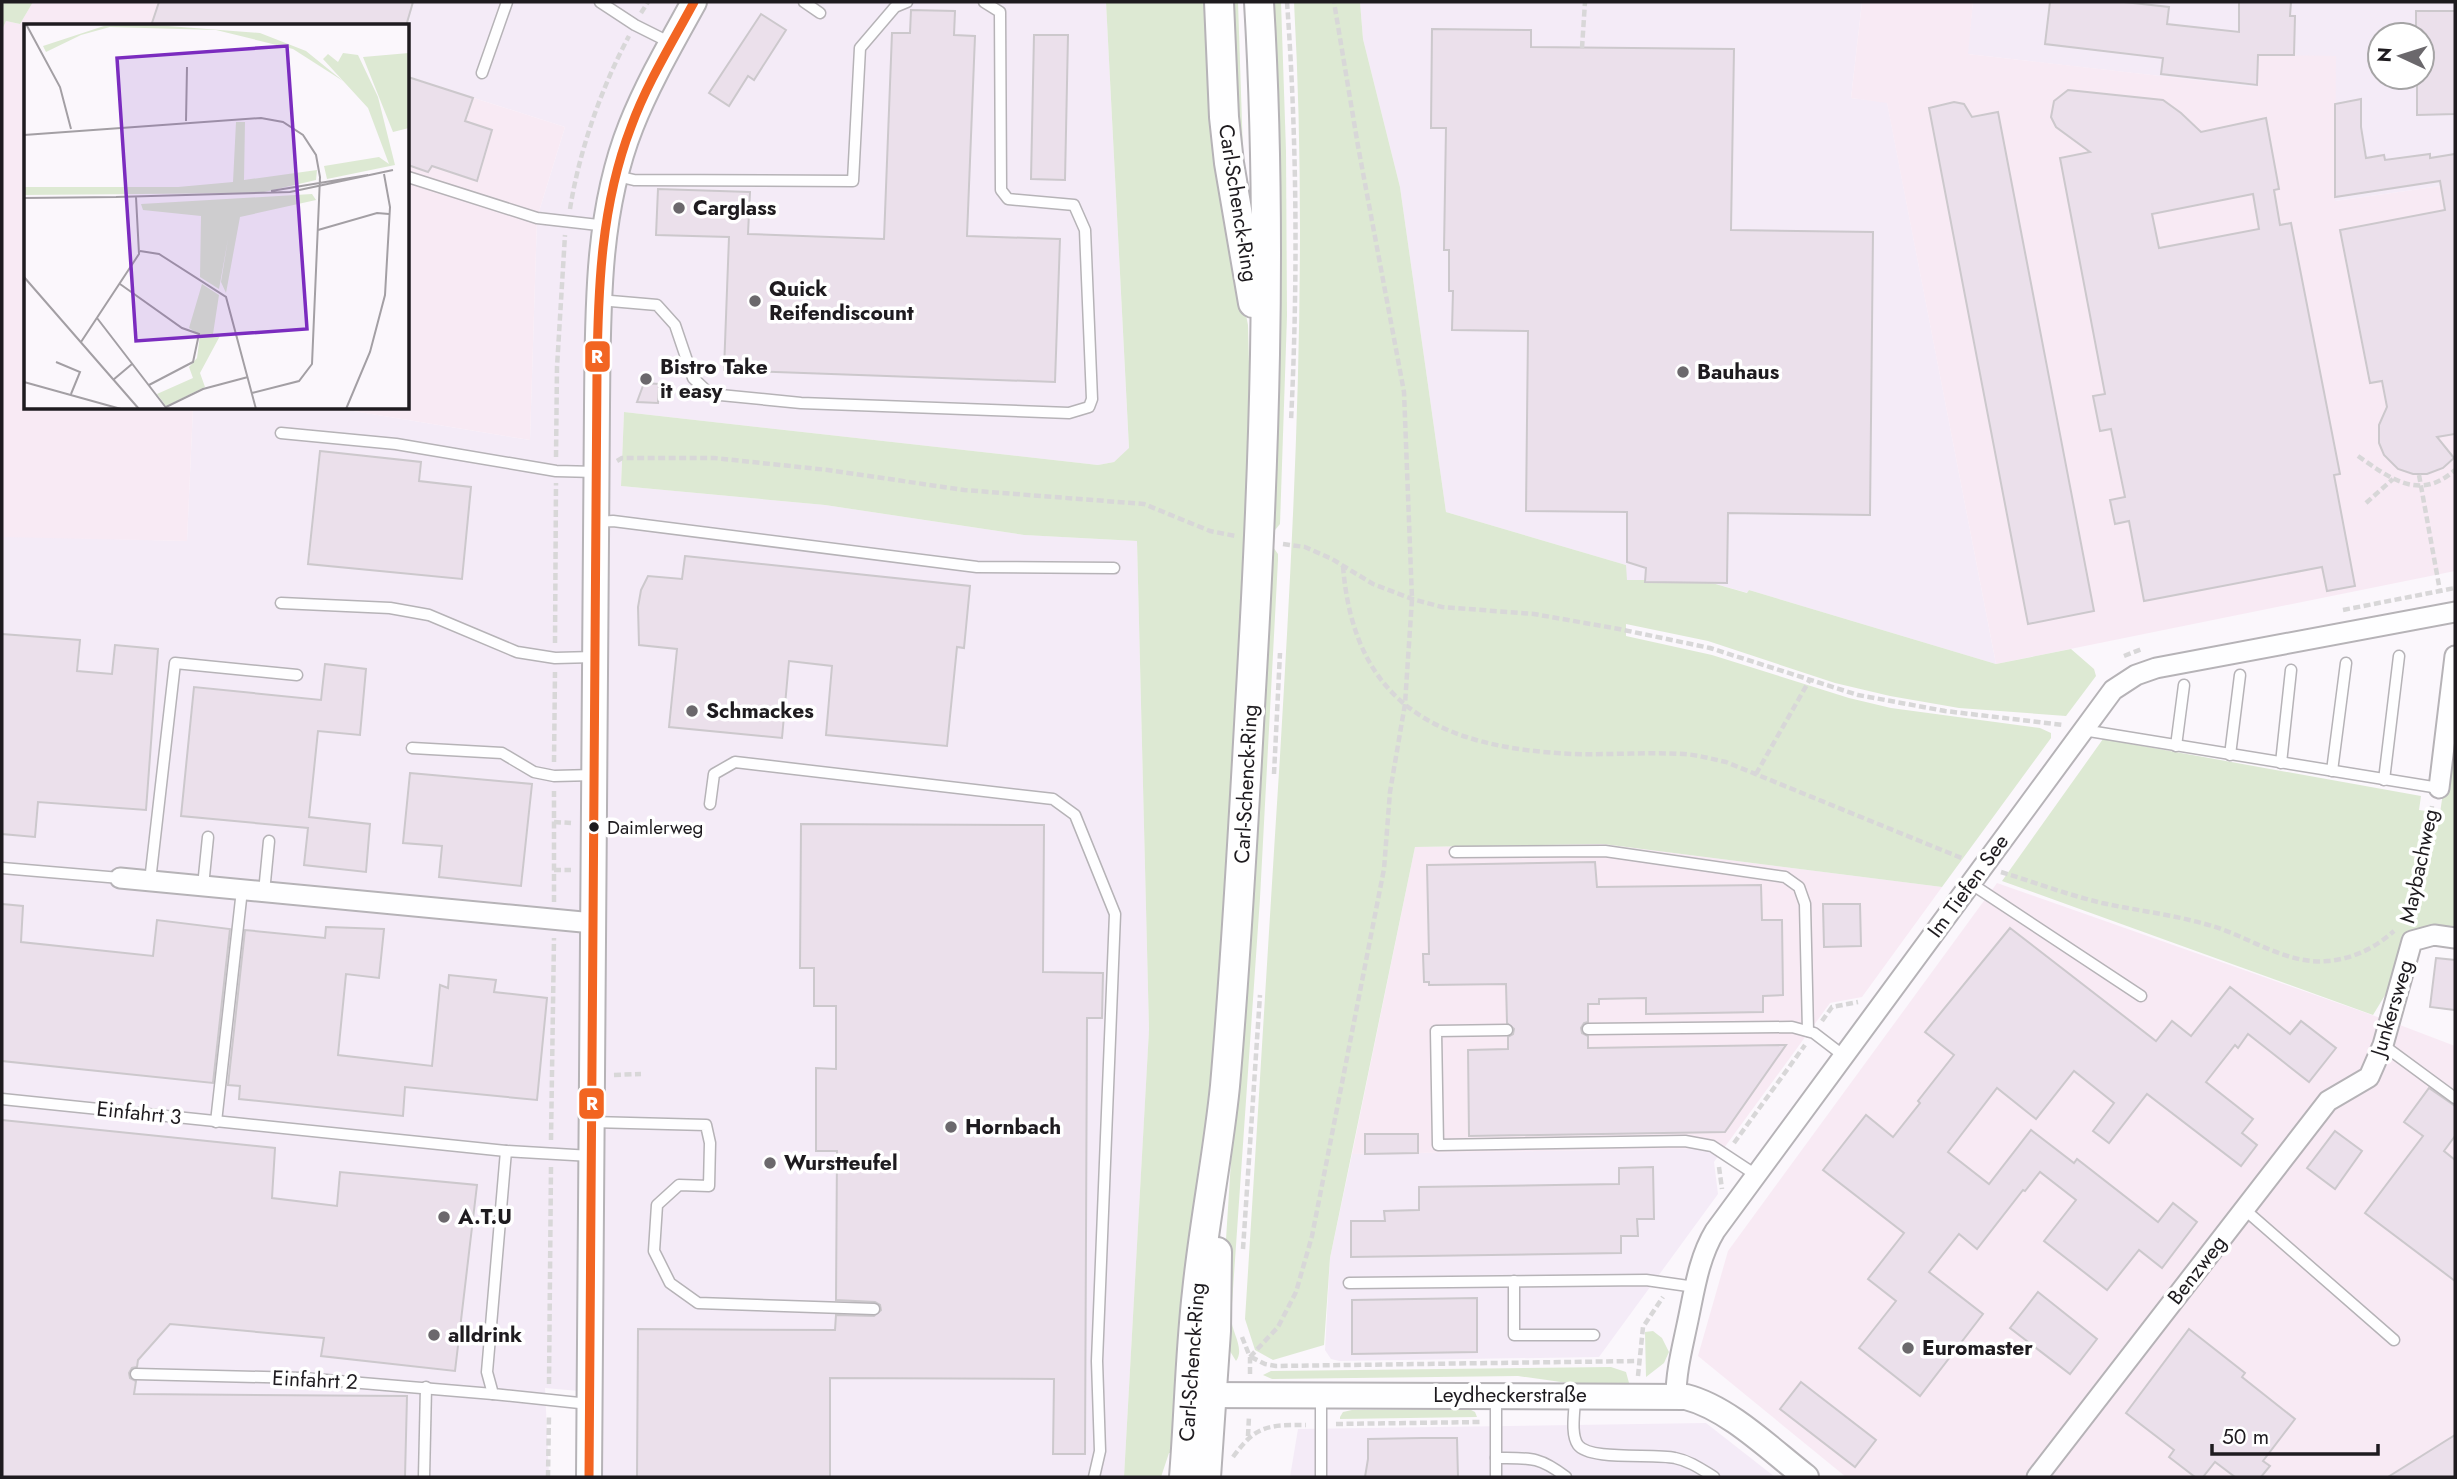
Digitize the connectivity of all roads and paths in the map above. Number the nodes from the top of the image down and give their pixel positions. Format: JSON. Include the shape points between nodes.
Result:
{"nodes":[{"id":1,"x":507,"y":2,"type":"edge"},
{"id":2,"x":600,"y":2,"type":"edge"},
{"id":3,"x":694,"y":2,"type":"edge"},
{"id":4,"x":804,"y":2,"type":"edge"},
{"id":5,"x":907,"y":2,"type":"edge"},
{"id":6,"x":984,"y":2,"type":"edge"},
{"id":7,"x":1219,"y":2,"type":"edge"},
{"id":8,"x":1259,"y":2,"type":"edge"},
{"id":9,"x":1334,"y":2,"type":"edge"},
{"id":10,"x":1585,"y":2,"type":"edge"},
{"id":11,"x":820,"y":13,"type":"dead end"},
{"id":12,"x":671,"y":43,"type":"junction"},
{"id":13,"x":1582,"y":48,"type":"dead end"},
{"id":14,"x":482,"y":73,"type":"dead end"},
{"id":15,"x":616,"y":175,"type":"junction"},
{"id":16,"x":410,"y":178,"type":"edge"},
{"id":17,"x":607,"y":226,"type":"junction"},
{"id":18,"x":599,"y":300,"type":"junction"},
{"id":19,"x":1266,"y":403,"type":"junction"},
{"id":20,"x":281,"y":433,"type":"dead end"},
{"id":21,"x":2358,"y":457,"type":"dead end"},
{"id":22,"x":605,"y":467,"type":"junction"},
{"id":23,"x":2455,"y":470,"type":"edge"},
{"id":24,"x":556,"y":471,"type":"junction"},
{"id":25,"x":2419,"y":475,"type":"dead end"},
{"id":26,"x":2393,"y":479,"type":"junction"},
{"id":27,"x":2421,"y":486,"type":"junction"},
{"id":28,"x":2366,"y":503,"type":"dead end"},
{"id":29,"x":596,"y":522,"type":"junction"},
{"id":30,"x":1247,"y":539,"type":"dead end"},
{"id":31,"x":1271,"y":541,"type":"dead end"},
{"id":32,"x":1343,"y":566,"type":"junction"},
{"id":33,"x":1114,"y":568,"type":"dead end"},
{"id":34,"x":2440,"y":591,"type":"dead end"},
{"id":35,"x":1412,"y":599,"type":"junction"},
{"id":36,"x":281,"y":603,"type":"dead end"},
{"id":37,"x":2455,"y":612,"type":"edge"},
{"id":38,"x":2399,"y":656,"type":"dead end"},
{"id":39,"x":2455,"y":656,"type":"edge"},
{"id":40,"x":595,"y":657,"type":"junction"},
{"id":41,"x":555,"y":658,"type":"junction"},
{"id":42,"x":2346,"y":663,"type":"dead end"},
{"id":43,"x":2291,"y":670,"type":"dead end"},
{"id":44,"x":297,"y":675,"type":"dead end"},
{"id":45,"x":2240,"y":675,"type":"dead end"},
{"id":46,"x":1809,"y":681,"type":"junction"},
{"id":47,"x":2183,"y":685,"type":"dead end"},
{"id":48,"x":1405,"y":704,"type":"junction"},
{"id":49,"x":2082,"y":730,"type":"junction"},
{"id":50,"x":2176,"y":746,"type":"junction"},
{"id":51,"x":412,"y":747,"type":"dead end"},
{"id":52,"x":2230,"y":755,"type":"junction"},
{"id":53,"x":2281,"y":763,"type":"junction"},
{"id":54,"x":2332,"y":771,"type":"junction"},
{"id":55,"x":1756,"y":774,"type":"junction"},
{"id":56,"x":594,"y":775,"type":"junction"},
{"id":57,"x":554,"y":776,"type":"junction"},
{"id":58,"x":2384,"y":780,"type":"junction"},
{"id":59,"x":2439,"y":788,"type":"junction"},
{"id":60,"x":710,"y":804,"type":"dead end"},
{"id":61,"x":554,"y":822,"type":"junction"},
{"id":62,"x":572,"y":823,"type":"dead end"},
{"id":63,"x":208,"y":837,"type":"dead end"},
{"id":64,"x":268,"y":841,"type":"dead end"},
{"id":65,"x":1455,"y":852,"type":"dead end"},
{"id":66,"x":1968,"y":861,"type":"dead end"},
{"id":67,"x":2,"y":868,"type":"edge"},
{"id":68,"x":1994,"y":870,"type":"dead end"},
{"id":69,"x":120,"y":878,"type":"joint"},
{"id":70,"x":150,"y":881,"type":"junction"},
{"id":71,"x":1970,"y":883,"type":"junction"},
{"id":72,"x":203,"y":886,"type":"junction"},
{"id":73,"x":242,"y":890,"type":"junction"},
{"id":74,"x":264,"y":892,"type":"junction"},
{"id":75,"x":554,"y":919,"type":"junction"},
{"id":76,"x":593,"y":923,"type":"junction"},
{"id":77,"x":2403,"y":924,"type":"junction"},
{"id":78,"x":2455,"y":938,"type":"edge"},
{"id":79,"x":2412,"y":942,"type":"junction"},
{"id":80,"x":2141,"y":996,"type":"dead end"},
{"id":81,"x":1588,"y":1029,"type":"dead end"},
{"id":82,"x":1507,"y":1030,"type":"dead end"},
{"id":83,"x":1808,"y":1031,"type":"junction"},
{"id":84,"x":2383,"y":1045,"type":"junction"},
{"id":85,"x":1844,"y":1056,"type":"junction"},
{"id":86,"x":641,"y":1074,"type":"dead end"},
{"id":87,"x":610,"y":1075,"type":"dead end"},
{"id":88,"x":2369,"y":1077,"type":"joint"},
{"id":89,"x":2455,"y":1098,"type":"edge"},
{"id":90,"x":2,"y":1099,"type":"edge"},
{"id":91,"x":216,"y":1122,"type":"junction"},
{"id":92,"x":592,"y":1122,"type":"junction"},
{"id":93,"x":506,"y":1151,"type":"junction"},
{"id":94,"x":551,"y":1153,"type":"junction"},
{"id":95,"x":592,"y":1156,"type":"junction"},
{"id":96,"x":1756,"y":1175,"type":"junction"},
{"id":97,"x":2244,"y":1209,"type":"junction"},
{"id":98,"x":1514,"y":1281,"type":"junction"},
{"id":99,"x":1349,"y":1283,"type":"dead end"},
{"id":100,"x":1695,"y":1287,"type":"junction"},
{"id":101,"x":874,"y":1309,"type":"dead end"},
{"id":102,"x":1239,"y":1329,"type":"dead end"},
{"id":103,"x":1594,"y":1335,"type":"dead end"},
{"id":104,"x":2394,"y":1340,"type":"dead end"},
{"id":105,"x":1250,"y":1357,"type":"junction"},
{"id":106,"x":1250,"y":1370,"type":"dead end"},
{"id":107,"x":136,"y":1374,"type":"dead end"},
{"id":108,"x":1638,"y":1379,"type":"dead end"},
{"id":109,"x":426,"y":1387,"type":"junction"},
{"id":110,"x":493,"y":1394,"type":"junction"},
{"id":111,"x":1200,"y":1395,"type":"junction"},
{"id":112,"x":1321,"y":1395,"type":"junction"},
{"id":113,"x":1496,"y":1395,"type":"junction"},
{"id":114,"x":1575,"y":1395,"type":"junction"},
{"id":115,"x":1676,"y":1396,"type":"junction"},
{"id":116,"x":549,"y":1401,"type":"junction"},
{"id":117,"x":590,"y":1405,"type":"junction"},
{"id":118,"x":1249,"y":1419,"type":"dead end"},
{"id":119,"x":1496,"y":1422,"type":"junction"},
{"id":120,"x":1321,"y":1424,"type":"junction"},
{"id":121,"x":1248,"y":1436,"type":"junction"},
{"id":122,"x":1496,"y":1458,"type":"junction"},
{"id":123,"x":1217,"y":1471,"type":"edge"},
{"id":124,"x":424,"y":1477,"type":"edge"},
{"id":125,"x":548,"y":1477,"type":"edge"},
{"id":126,"x":589,"y":1477,"type":"edge"},
{"id":127,"x":1094,"y":1477,"type":"edge"},
{"id":128,"x":1184,"y":1477,"type":"edge"},
{"id":129,"x":1321,"y":1477,"type":"edge"},
{"id":130,"x":1496,"y":1477,"type":"edge"},
{"id":131,"x":1566,"y":1477,"type":"edge"},
{"id":132,"x":1714,"y":1477,"type":"edge"},
{"id":133,"x":1806,"y":1477,"type":"edge"},
{"id":134,"x":2037,"y":1477,"type":"edge"}],
"edges":[{"from":1,"to":14,"type":"lane"},
{"from":2,"to":12,"type":"lane"},
{"from":3,"to":12,"type":"street"},
{"from":4,"to":11,"type":"lane"},
{"from":5,"to":15,"type":"lane","via":[[895,7],[860,48],[853,181],[634,180]]},
{"from":6,"to":18,"type":"lane","via":[[1000,12],[1001,190],[1008,199],[1074,205],[1084,230],[1092,399],[1088,407],[1069,413],[801,403],[710,394],[693,378],[675,325],[657,305]]},
{"from":7,"to":19,"type":"main road","name":"Carl-Schenck-Ring","via":[[1229,163]]},
{"from":8,"to":19,"type":"main road","name":"Carl-Schenck-Ring"},
{"from":9,"to":35,"type":"path","via":[[1404,392]]},
{"from":10,"to":13,"type":"path"},
{"from":12,"to":15,"type":"street","via":[[630,127]]},
{"from":15,"to":17,"type":"street"},
{"from":16,"to":17,"type":"lane","via":[[537,218]]},
{"from":17,"to":18,"type":"street"},
{"from":18,"to":22,"type":"street"},
{"from":19,"to":111,"type":"main road","name":"Carl-Schenck-Ring","via":[[1236,943],[1216,1165],[1217,1299]]},
{"from":20,"to":24,"type":"lane","via":[[396,444]]},
{"from":21,"to":26,"type":"path"},
{"from":22,"to":24,"type":"lane"},
{"from":22,"to":29,"type":"street"},
{"from":22,"to":30,"type":"path","via":[[622,458],[714,458],[964,490],[1144,504],[1210,531]]},
{"from":23,"to":27,"type":"path","via":[[2438,482]]},
{"from":24,"to":41,"type":"path"},
{"from":25,"to":27,"type":"path"},
{"from":26,"to":27,"type":"path"},
{"from":26,"to":28,"type":"path"},
{"from":27,"to":34,"type":"path"},
{"from":29,"to":33,"type":"lane","via":[[976,567]]},
{"from":29,"to":40,"type":"street"},
{"from":31,"to":32,"type":"path","via":[[1305,547]]},
{"from":32,"to":35,"type":"path"},
{"from":32,"to":48,"type":"path","via":[[1355,633],[1370,664]]},
{"from":35,"to":46,"type":"path","via":[[1442,607],[1534,614],[1687,642]]},
{"from":35,"to":48,"type":"path"},
{"from":36,"to":41,"type":"lane","via":[[390,608],[429,615],[517,652]]},
{"from":37,"to":49,"type":"street","name":"Im Tiefen See","via":[[2146,671],[2113,690]]},
{"from":38,"to":58,"type":"lane"},
{"from":39,"to":59,"type":"street"},
{"from":40,"to":41,"type":"lane"},
{"from":40,"to":56,"type":"street"},
{"from":41,"to":57,"type":"path"},
{"from":42,"to":54,"type":"lane"},
{"from":43,"to":53,"type":"lane"},
{"from":44,"to":70,"type":"lane","via":[[175,663]]},
{"from":45,"to":52,"type":"lane"},
{"from":46,"to":49,"type":"path","via":[[1913,706]]},
{"from":46,"to":55,"type":"path"},
{"from":47,"to":50,"type":"lane"},
{"from":48,"to":55,"type":"path","via":[[1422,719],[1495,744],[1573,754],[1696,755]]},
{"from":48,"to":105,"type":"path","via":[[1380,893],[1312,1236],[1296,1292],[1278,1327]]},
{"from":49,"to":50,"type":"lane"},
{"from":49,"to":71,"type":"street","name":"Im Tiefen See"},
{"from":50,"to":52,"type":"lane"},
{"from":51,"to":57,"type":"lane","via":[[502,753],[534,772]]},
{"from":52,"to":53,"type":"lane"},
{"from":53,"to":54,"type":"lane"},
{"from":54,"to":58,"type":"lane"},
{"from":55,"to":66,"type":"path"},
{"from":56,"to":57,"type":"lane"},
{"from":56,"to":76,"type":"street"},
{"from":57,"to":61,"type":"path"},
{"from":58,"to":59,"type":"lane"},
{"from":59,"to":77,"type":"path","name":"Maybachweg","via":[[2418,891]]},
{"from":60,"to":127,"type":"lane","via":[[714,774],[734,762],[1053,799],[1074,815],[1115,914],[1097,1361],[1100,1451]]},
{"from":61,"to":62,"type":"path"},
{"from":61,"to":75,"type":"path"},
{"from":63,"to":72,"type":"lane"},
{"from":64,"to":74,"type":"lane"},
{"from":65,"to":83,"type":"lane","via":[[1605,851],[1785,877],[1798,887],[1805,904]]},
{"from":67,"to":69,"type":"lane"},
{"from":68,"to":77,"type":"path","via":[[2099,902],[2221,928],[2294,958],[2326,961],[2358,954]]},
{"from":69,"to":70,"type":"street"},
{"from":70,"to":72,"type":"street"},
{"from":71,"to":80,"type":"lane"},
{"from":71,"to":85,"type":"street","name":"Im Tiefen See"},
{"from":72,"to":73,"type":"street"},
{"from":73,"to":74,"type":"street"},
{"from":73,"to":91,"type":"lane"},
{"from":74,"to":75,"type":"street"},
{"from":75,"to":76,"type":"street"},
{"from":75,"to":94,"type":"path"},
{"from":76,"to":92,"type":"street"},
{"from":77,"to":79,"type":"path","name":"Maybachweg"},
{"from":78,"to":79,"type":"street","name":"Junkersweg","via":[[2434,934]]},
{"from":79,"to":84,"type":"street","name":"Junkersweg"},
{"from":81,"to":83,"type":"lane","via":[[1782,1026]]},
{"from":82,"to":96,"type":"lane","via":[[1436,1031],[1438,1145],[1685,1141],[1712,1146]]},
{"from":83,"to":85,"type":"lane"},
{"from":84,"to":88,"type":"street","name":"Junkersweg"},
{"from":84,"to":89,"type":"lane"},
{"from":85,"to":96,"type":"street","name":"Im Tiefen See"},
{"from":86,"to":87,"type":"path"},
{"from":88,"to":97,"type":"street","name":"Benzweg","via":[[2328,1101]]},
{"from":90,"to":91,"type":"lane","name":"Einfahrt 3"},
{"from":91,"to":93,"type":"lane","name":"Einfahrt 3"},
{"from":92,"to":95,"type":"street"},
{"from":92,"to":101,"type":"lane","via":[[706,1125],[709,1186],[678,1185],[657,1205],[654,1251],[670,1283],[698,1303]]},
{"from":93,"to":94,"type":"lane","name":"Einfahrt 3"},
{"from":93,"to":110,"type":"lane","via":[[486,1372]]},
{"from":94,"to":95,"type":"lane","name":"Einfahrt 3"},
{"from":94,"to":116,"type":"path"},
{"from":95,"to":117,"type":"street"},
{"from":96,"to":100,"type":"street","name":"Im Tiefen See","via":[[1711,1238]]},
{"from":97,"to":104,"type":"lane"},
{"from":97,"to":134,"type":"street","name":"Benzweg"},
{"from":98,"to":99,"type":"lane"},
{"from":98,"to":100,"type":"lane","via":[[1646,1280]]},
{"from":98,"to":103,"type":"lane","via":[[1514,1335]]},
{"from":100,"to":115,"type":"street","name":"Im Tiefen See"},
{"from":102,"to":105,"type":"path"},
{"from":105,"to":106,"type":"path"},
{"from":105,"to":108,"type":"path","via":[[1276,1366],[1638,1362]]},
{"from":107,"to":109,"type":"lane","name":"Einfahrt 2"},
{"from":109,"to":110,"type":"lane","name":"Einfahrt 2"},
{"from":109,"to":124,"type":"lane"},
{"from":110,"to":116,"type":"lane","name":"Einfahrt 2"},
{"from":111,"to":112,"type":"street","name":"Leydheckerstraße"},
{"from":111,"to":123,"type":"main road","name":"Carl-Schenck-Ring"},
{"from":111,"to":128,"type":"main road","name":"Carl-Schenck-Ring"},
{"from":112,"to":113,"type":"street","name":"Leydheckerstraße"},
{"from":112,"to":120,"type":"lane"},
{"from":113,"to":114,"type":"street","name":"Leydheckerstraße"},
{"from":113,"to":119,"type":"lane"},
{"from":114,"to":115,"type":"street","name":"Leydheckerstraße"},
{"from":114,"to":132,"type":"lane","via":[[1575,1435],[1582,1449],[1672,1457]]},
{"from":115,"to":133,"type":"street","name":"Leydheckerstraße","via":[[1707,1403]]},
{"from":116,"to":117,"type":"lane","name":"Einfahrt 2"},
{"from":116,"to":125,"type":"path"},
{"from":117,"to":126,"type":"street"},
{"from":118,"to":121,"type":"path"},
{"from":119,"to":120,"type":"path"},
{"from":119,"to":122,"type":"lane"},
{"from":120,"to":121,"type":"path","via":[[1278,1426]]},
{"from":120,"to":129,"type":"lane"},
{"from":121,"to":123,"type":"path"},
{"from":122,"to":130,"type":"lane"},
{"from":122,"to":131,"type":"lane","via":[[1539,1459]]}]}
